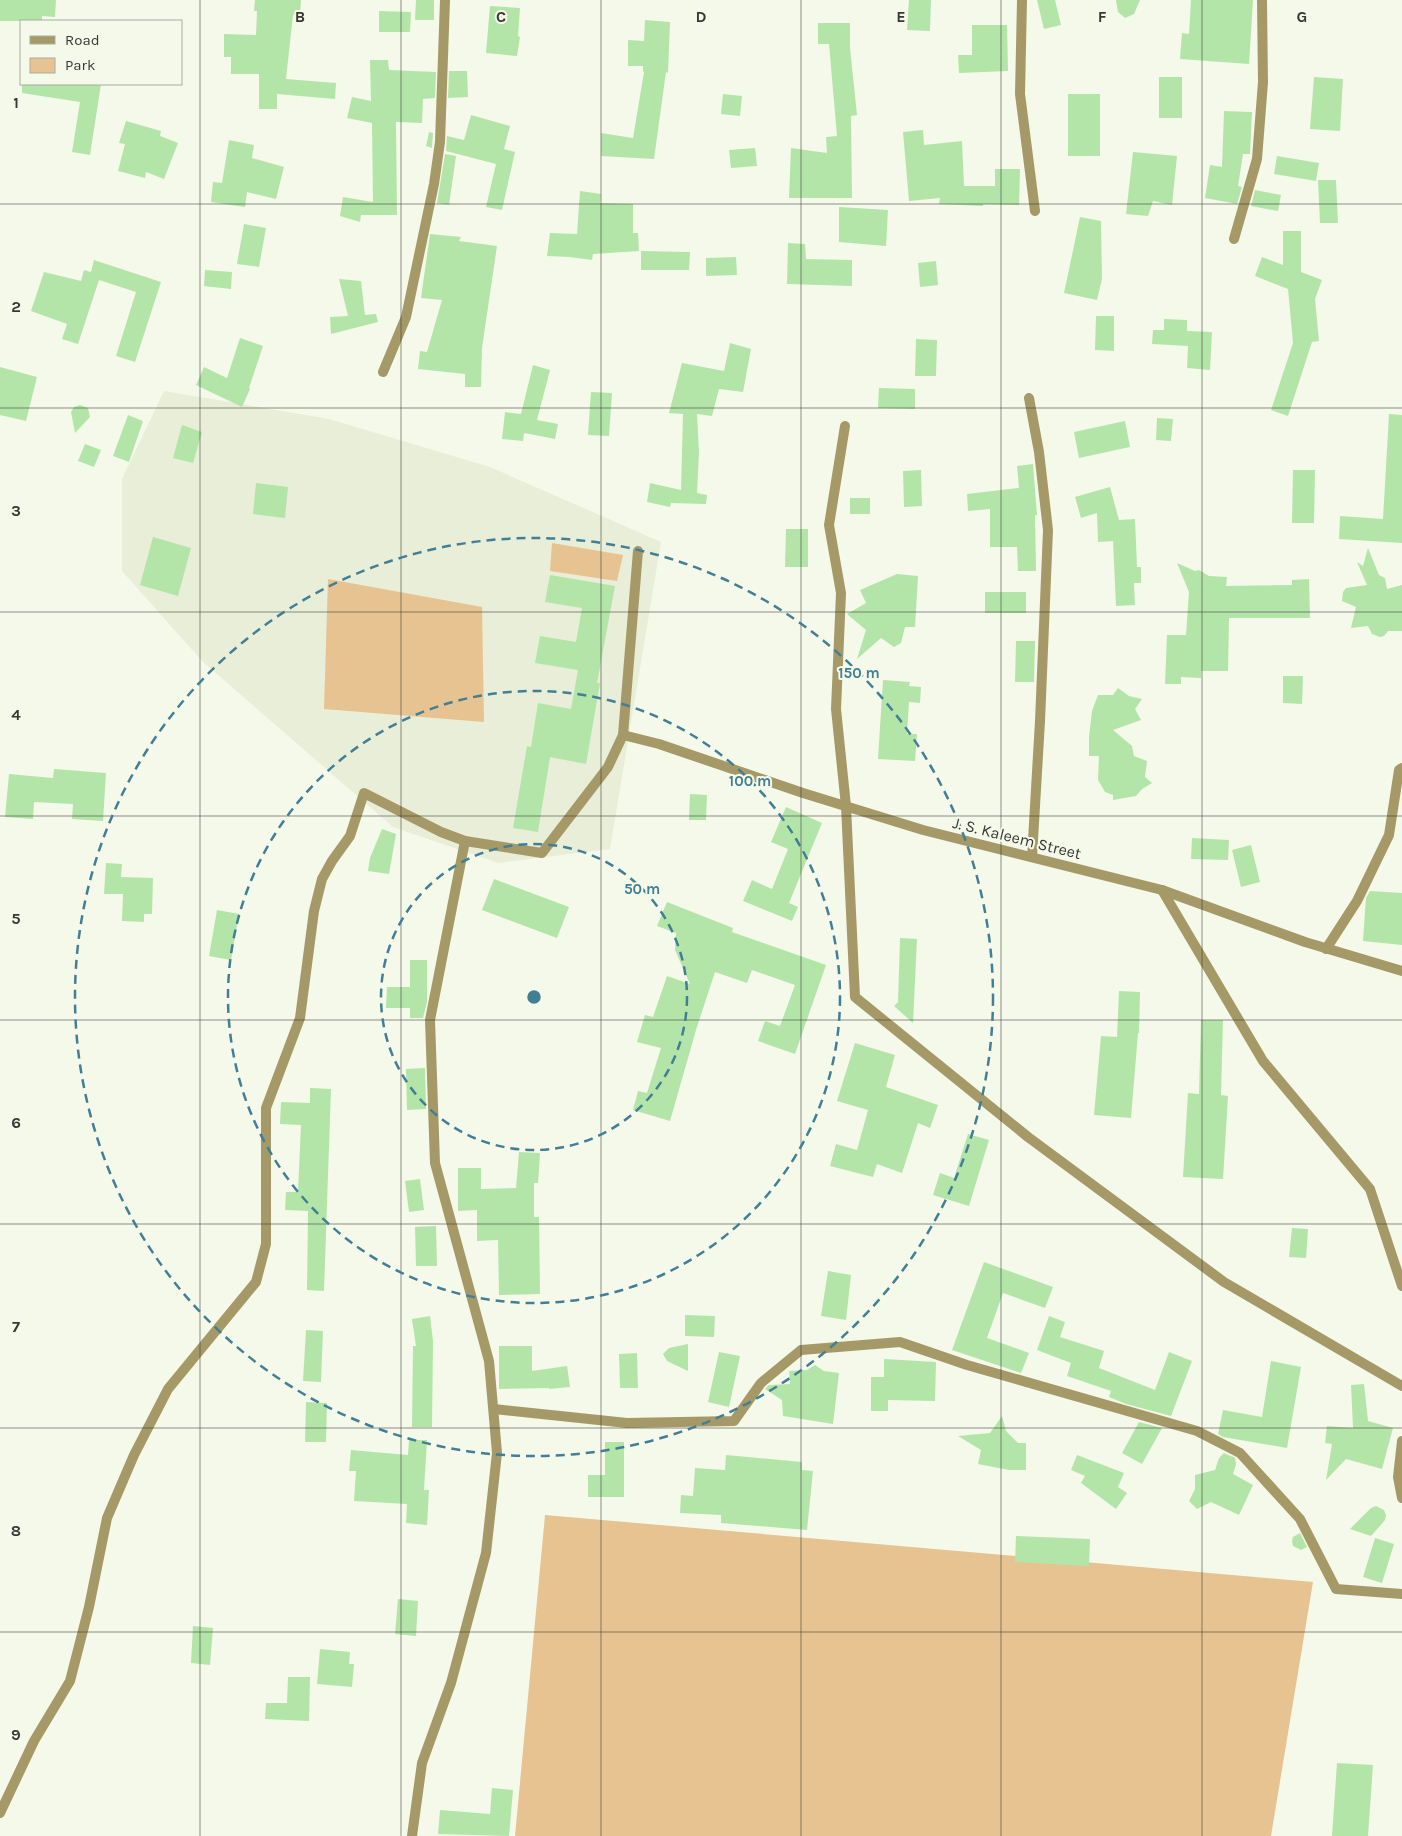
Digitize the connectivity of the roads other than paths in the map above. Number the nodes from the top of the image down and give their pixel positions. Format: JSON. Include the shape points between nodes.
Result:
{"nodes":[{"id":1,"x":445,"y":0,"type":"edge"},
{"id":2,"x":1022,"y":0,"type":"edge"},
{"id":3,"x":1262,"y":0,"type":"edge"},
{"id":4,"x":1035,"y":211,"type":"dead end"},
{"id":5,"x":1234,"y":239,"type":"dead end"},
{"id":6,"x":383,"y":372,"type":"dead end"},
{"id":7,"x":1030,"y":398,"type":"dead end"},
{"id":8,"x":845,"y":426,"type":"dead end"},
{"id":9,"x":638,"y":551,"type":"dead end"},
{"id":10,"x":624,"y":735,"type":"junction"},
{"id":11,"x":1402,"y":768,"type":"edge"},
{"id":12,"x":846,"y":806,"type":"junction"},
{"id":13,"x":465,"y":841,"type":"junction"},
{"id":14,"x":1032,"y":857,"type":"junction"},
{"id":15,"x":1162,"y":890,"type":"junction"},
{"id":16,"x":1326,"y":948,"type":"junction"},
{"id":17,"x":1402,"y":970,"type":"edge"},
{"id":18,"x":1402,"y":1286,"type":"edge"},
{"id":19,"x":1402,"y":1386,"type":"edge"},
{"id":20,"x":494,"y":1409,"type":"junction"},
{"id":21,"x":1402,"y":1441,"type":"edge"},
{"id":22,"x":1402,"y":1498,"type":"edge"},
{"id":23,"x":1402,"y":1594,"type":"edge"},
{"id":24,"x":0,"y":1813,"type":"edge"},
{"id":25,"x":412,"y":1836,"type":"edge"}],
"edges":[{"from":1,"to":6,"type":"street","via":[[440,142],[434,184],[406,317]]},
{"from":2,"to":4,"type":"street","via":[[1020,94]]},
{"from":3,"to":5,"type":"street","via":[[1263,82],[1257,159]]},
{"from":7,"to":14,"type":"street","via":[[1048,530]]},
{"from":8,"to":12,"type":"street","via":[[829,525],[841,593],[836,709]]},
{"from":9,"to":10,"type":"street"},
{"from":10,"to":12,"type":"street","name":"J. S. Kaleem Street"},
{"from":10,"to":13,"type":"street","via":[[608,767],[542,853]]},
{"from":11,"to":16,"type":"street","via":[[1399,770],[1389,835],[1357,901]]},
{"from":12,"to":14,"type":"street","name":"J. S. Kaleem Street","via":[[922,830]]},
{"from":12,"to":19,"type":"street","via":[[855,997],[1028,1138],[1224,1282]]},
{"from":13,"to":20,"type":"street","via":[[430,1020],[435,1163],[490,1361]]},
{"from":13,"to":24,"type":"street","via":[[364,793],[350,836],[322,879],[314,911],[300,1018],[266,1108],[266,1244],[256,1282],[168,1389],[134,1455],[107,1518],[90,1607],[70,1681],[34,1741]]},
{"from":14,"to":15,"type":"street","name":"J. S. Kaleem Street"},
{"from":15,"to":16,"type":"street","name":"J. S. Kaleem Street"},
{"from":15,"to":18,"type":"street","via":[[1263,1061],[1370,1190]]},
{"from":16,"to":17,"type":"street","name":"J. S. Kaleem Street"},
{"from":20,"to":23,"type":"street","via":[[627,1423],[734,1420],[761,1383],[801,1350],[900,1342],[967,1365],[1198,1431],[1240,1453],[1300,1519],[1336,1588]]},
{"from":20,"to":25,"type":"street","via":[[497,1453],[486,1553],[451,1683],[422,1763]]},
{"from":21,"to":22,"type":"street","via":[[1398,1477]]}]}
